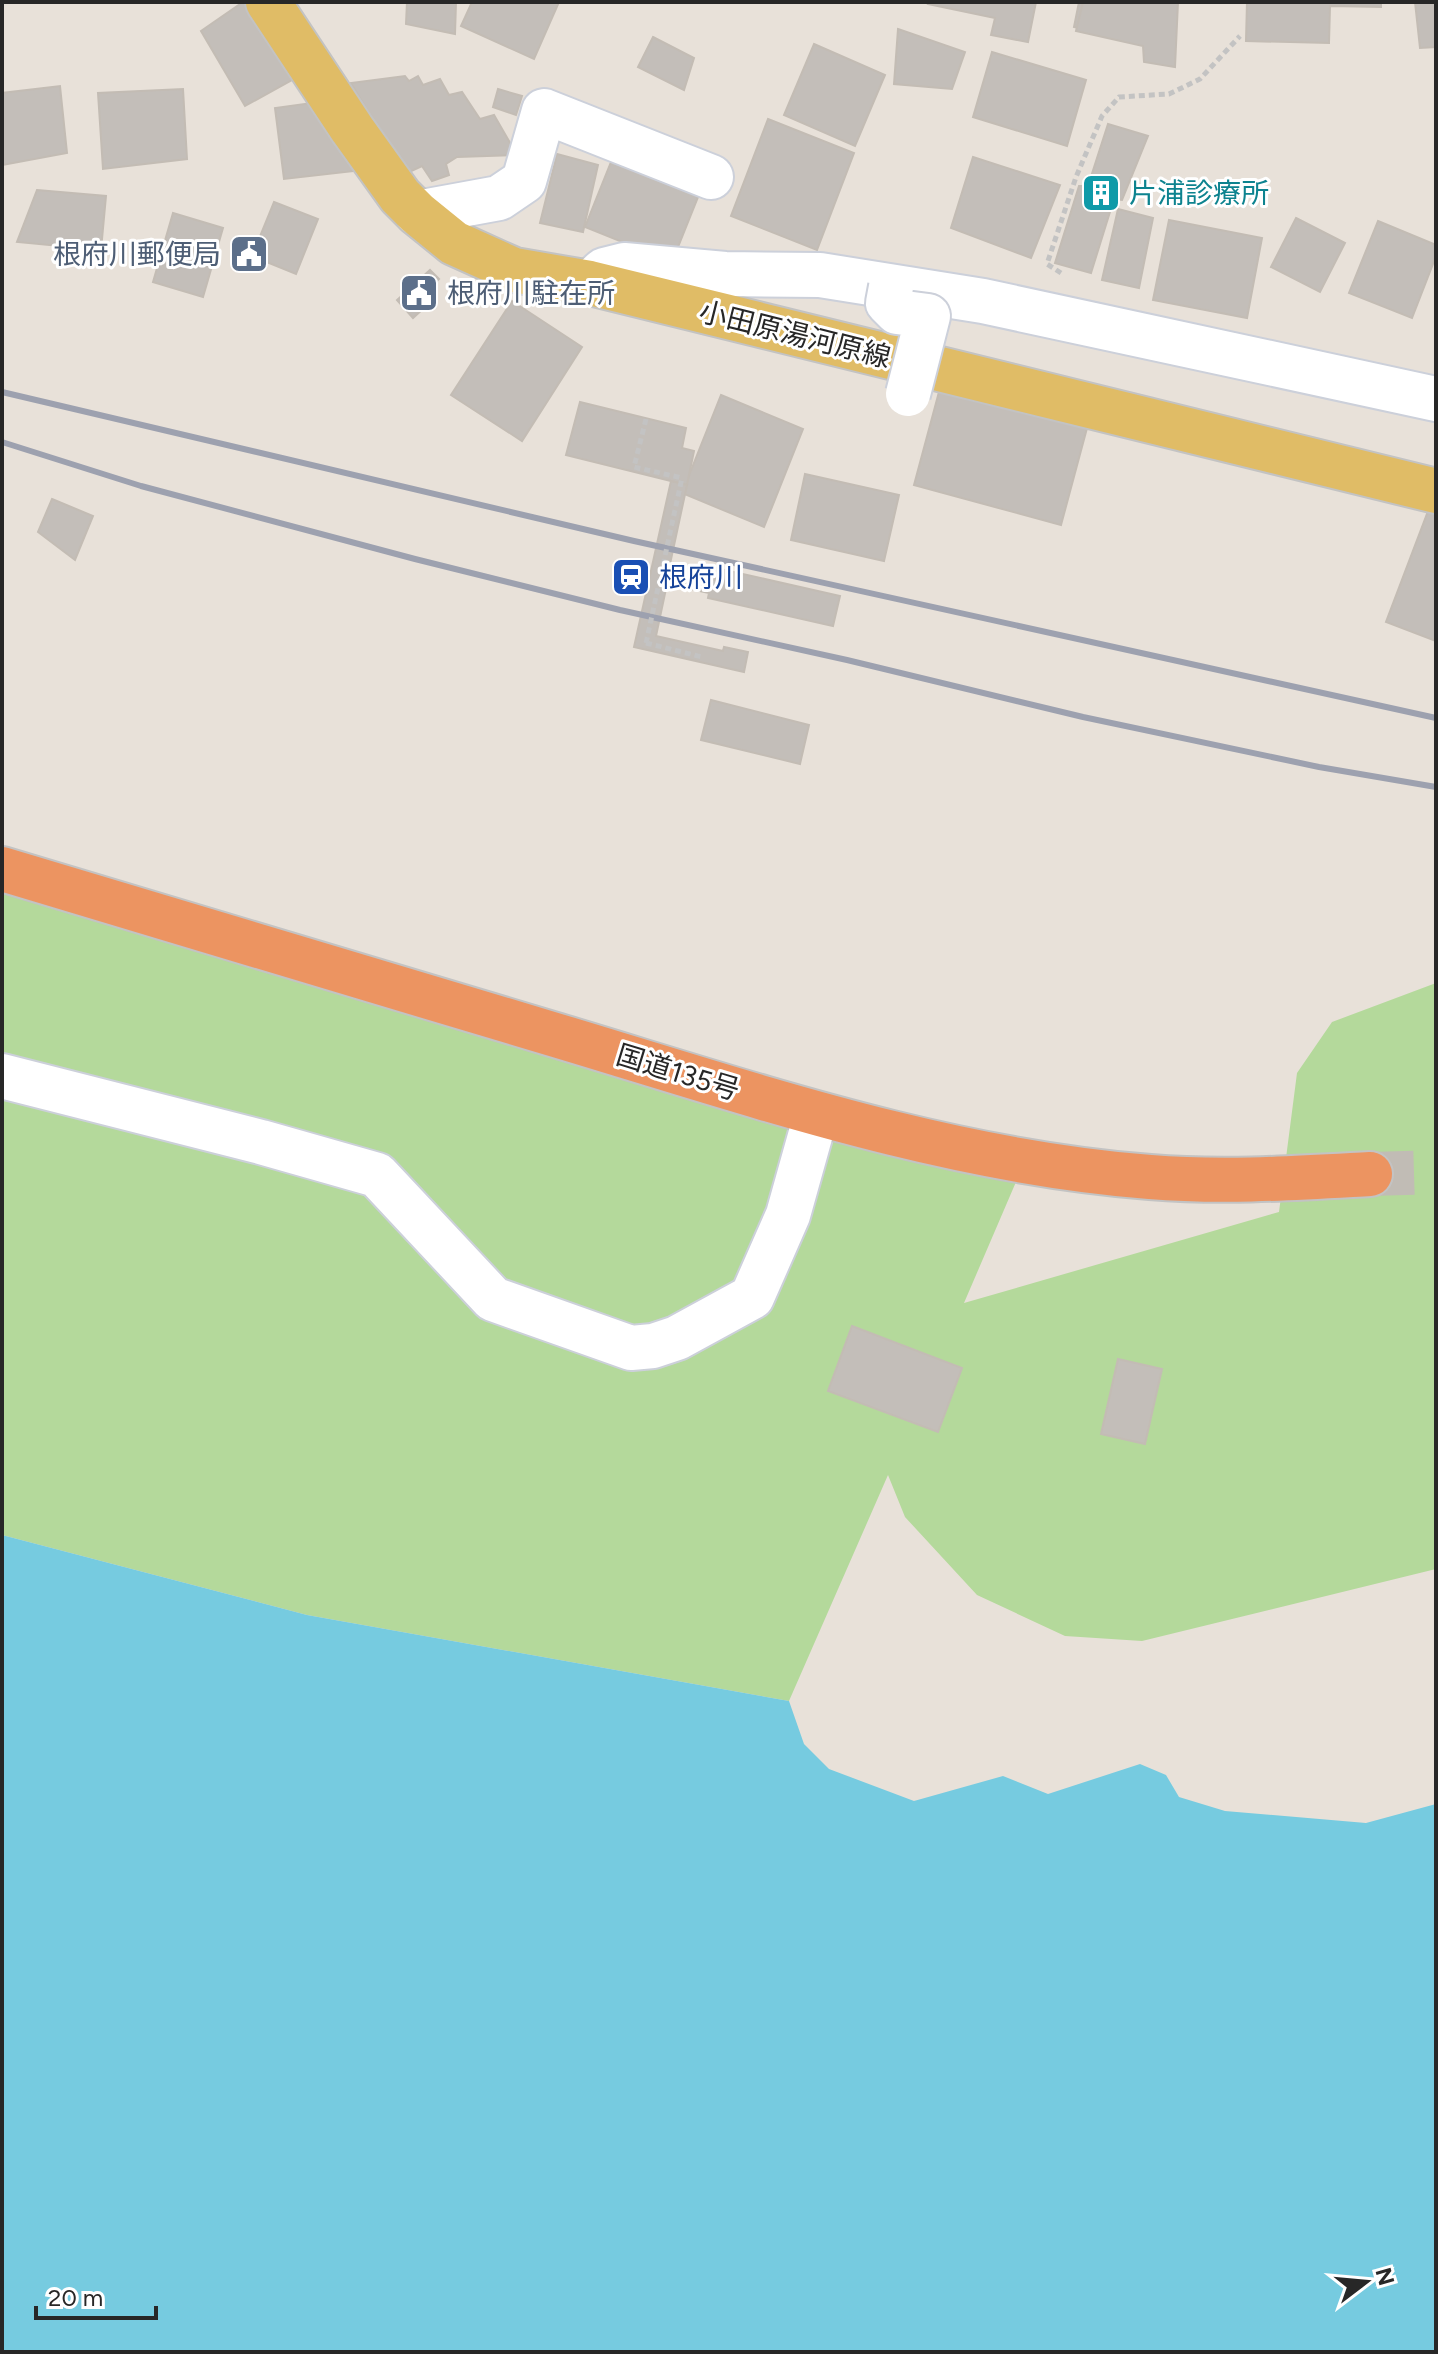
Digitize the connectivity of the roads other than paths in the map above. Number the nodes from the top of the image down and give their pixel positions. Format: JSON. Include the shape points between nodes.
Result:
{"nodes":[{"id":1,"x":268,"y":2,"type":"edge"},
{"id":2,"x":711,"y":177,"type":"dead end"},
{"id":3,"x":417,"y":213,"type":"junction"},
{"id":4,"x":590,"y":283,"type":"junction"},
{"id":5,"x":891,"y":287,"type":"junction"},
{"id":6,"x":908,"y":394,"type":"dead end"},
{"id":7,"x":1436,"y":399,"type":"edge"},
{"id":8,"x":1436,"y":491,"type":"edge"},
{"id":9,"x":2,"y":869,"type":"edge"},
{"id":10,"x":2,"y":1076,"type":"edge"},
{"id":11,"x":816,"y":1115,"type":"junction"},
{"id":12,"x":1370,"y":1174,"type":"tunnel mouth"}],
"edges":[{"from":1,"to":3,"type":"main road","name":"小田原湯河原線","via":[[352,129]]},
{"from":2,"to":3,"type":"street","via":[[544,111],[524,181],[499,198]]},
{"from":3,"to":4,"type":"main road","name":"小田原湯河原線","via":[[454,243],[514,270]]},
{"from":4,"to":5,"type":"street","via":[[604,270],[624,265],[820,275]]},
{"from":4,"to":8,"type":"main road","name":"小田原湯河原線"},
{"from":5,"to":6,"type":"street","bridge":true,"via":[[888,303],[897,312],[928,316]]},
{"from":5,"to":7,"type":"street","via":[[983,301]]},
{"from":9,"to":11,"type":"highway","name":"国道135号"},
{"from":10,"to":11,"type":"street","via":[[377,1175],[493,1299],[631,1348],[677,1338],[752,1297],[788,1215]]},
{"from":11,"to":12,"type":"highway","name":"国道135号","via":[[968,1152],[1110,1173],[1249,1180]]}]}
